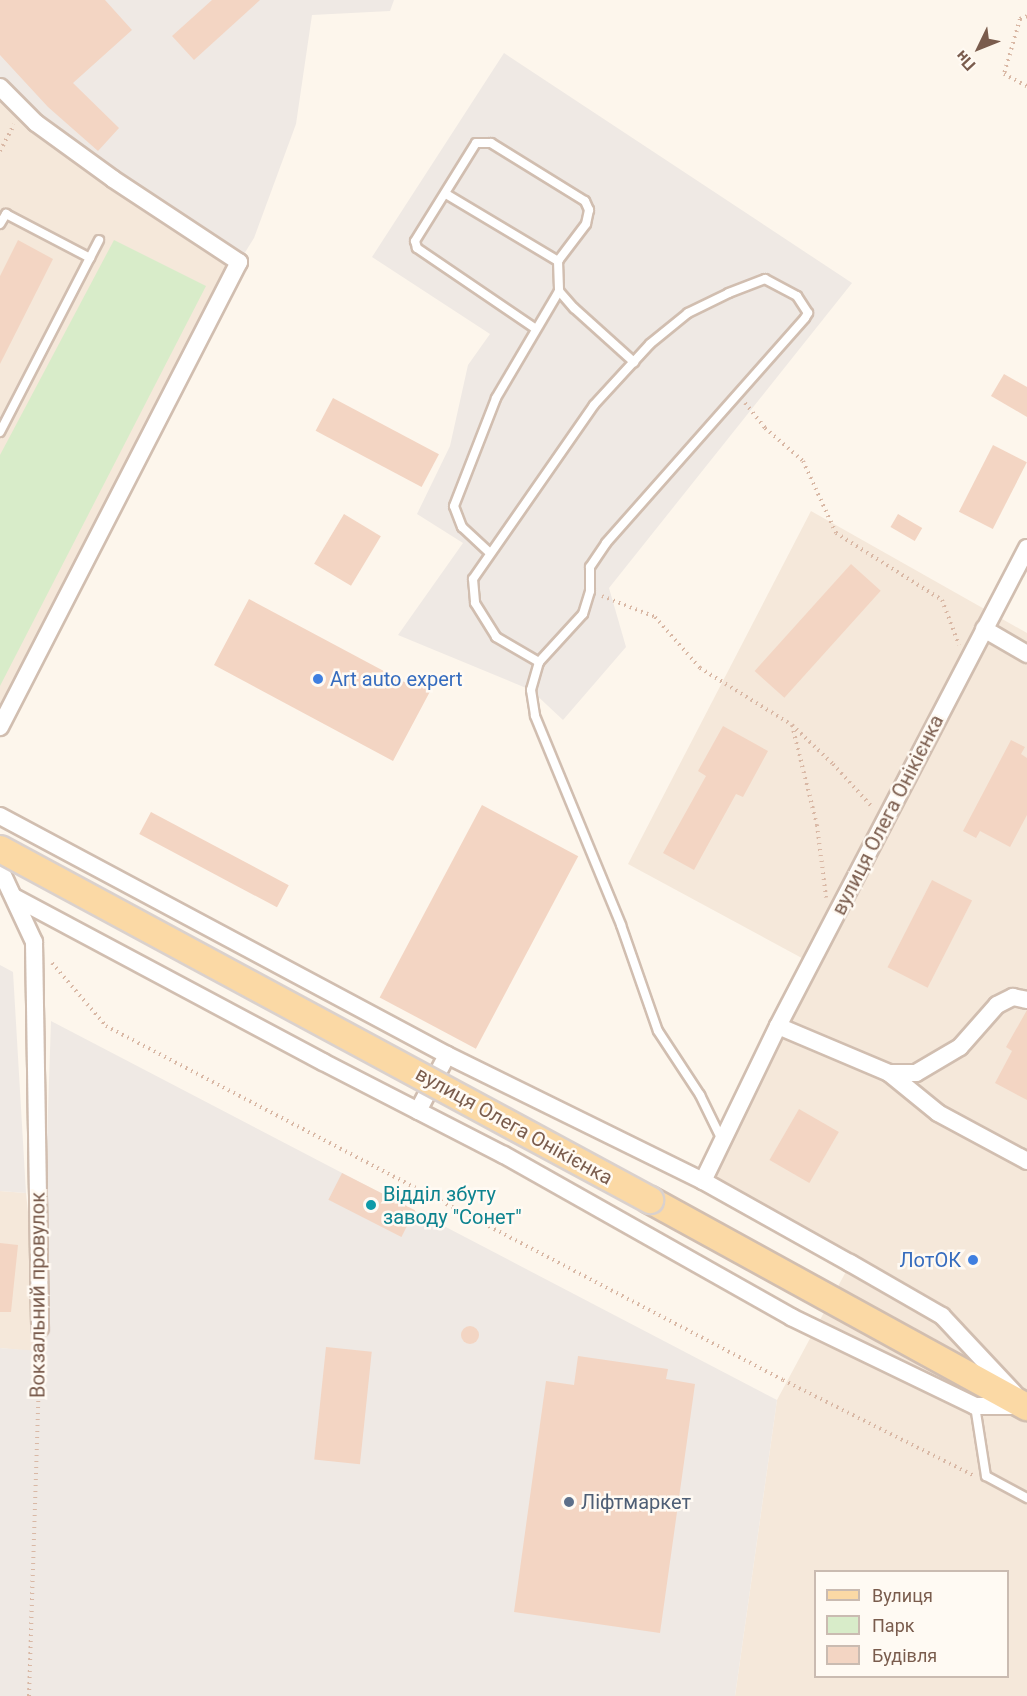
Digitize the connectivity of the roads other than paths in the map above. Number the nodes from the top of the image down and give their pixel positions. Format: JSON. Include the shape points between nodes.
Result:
{"nodes":[{"id":1,"x":0,"y":87,"type":"edge"},
{"id":2,"x":446,"y":194,"type":"junction"},
{"id":3,"x":0,"y":224,"type":"edge"},
{"id":4,"x":99,"y":240,"type":"dead end"},
{"id":5,"x":90,"y":258,"type":"junction"},
{"id":6,"x":558,"y":261,"type":"junction"},
{"id":7,"x":559,"y":291,"type":"junction"},
{"id":8,"x":536,"y":329,"type":"junction"},
{"id":9,"x":634,"y":362,"type":"junction"},
{"id":10,"x":0,"y":432,"type":"edge"},
{"id":11,"x":1027,"y":548,"type":"edge"},
{"id":12,"x":490,"y":554,"type":"junction"},
{"id":13,"x":984,"y":629,"type":"junction"},
{"id":14,"x":1027,"y":654,"type":"edge"},
{"id":15,"x":539,"y":662,"type":"junction"},
{"id":16,"x":0,"y":727,"type":"edge"},
{"id":17,"x":0,"y":816,"type":"edge"},
{"id":18,"x":0,"y":849,"type":"edge"},
{"id":19,"x":0,"y":869,"type":"edge"},
{"id":20,"x":7,"y":894,"type":"edge"},
{"id":21,"x":1027,"y":1000,"type":"edge"},
{"id":22,"x":778,"y":1026,"type":"junction"},
{"id":23,"x":447,"y":1055,"type":"junction"},
{"id":24,"x":889,"y":1072,"type":"junction"},
{"id":25,"x":418,"y":1111,"type":"junction"},
{"id":26,"x":723,"y":1143,"type":"junction"},
{"id":27,"x":1027,"y":1161,"type":"edge"},
{"id":28,"x":703,"y":1181,"type":"junction"},
{"id":29,"x":40,"y":1328,"type":"road end"},
{"id":30,"x":975,"y":1406,"type":"junction"},
{"id":31,"x":1026,"y":1406,"type":"edge"},
{"id":32,"x":1027,"y":1498,"type":"edge"}],
"edges":[{"from":1,"to":16,"type":"street","via":[[36,123],[238,262]]},
{"from":2,"to":6,"type":"lane"},
{"from":2,"to":6,"type":"lane","via":[[476,143],[492,143],[585,201],[589,210],[586,224]]},
{"from":2,"to":8,"type":"lane","via":[[415,241],[417,248]]},
{"from":3,"to":5,"type":"lane","via":[[6,214]]},
{"from":4,"to":5,"type":"lane"},
{"from":5,"to":10,"type":"lane"},
{"from":6,"to":7,"type":"lane"},
{"from":7,"to":8,"type":"lane"},
{"from":7,"to":9,"type":"lane"},
{"from":8,"to":12,"type":"lane","via":[[496,398],[454,506],[462,526]]},
{"from":9,"to":12,"type":"lane","via":[[594,405]]},
{"from":9,"to":15,"type":"lane","via":[[688,313],[765,279],[796,296],[808,313],[606,543],[590,567],[590,591],[582,614]]},
{"from":11,"to":13,"type":"street","name":"вулиця Олега Онікієнка"},
{"from":12,"to":15,"type":"lane","via":[[473,579],[474,603],[496,637]]},
{"from":13,"to":14,"type":"street"},
{"from":13,"to":22,"type":"street","name":"вулиця Олега Онікієнка"},
{"from":15,"to":26,"type":"lane","via":[[531,690],[535,716],[621,925],[658,1031],[700,1095]]},
{"from":17,"to":23,"type":"street"},
{"from":18,"to":31,"type":"main road","name":"вулиця Олега Онікієнка","bridge":true},
{"from":19,"to":20,"type":"street","name":"Вокзальний провулок"},
{"from":20,"to":25,"type":"street"},
{"from":20,"to":29,"type":"street","name":"Вокзальний провулок","via":[[34,942]]},
{"from":21,"to":24,"type":"street","via":[[1013,998],[998,1005],[960,1047],[916,1073]]},
{"from":22,"to":24,"type":"street"},
{"from":22,"to":26,"type":"street","name":"вулиця Олега Онікієнка"},
{"from":23,"to":25,"type":"street"},
{"from":23,"to":28,"type":"street"},
{"from":24,"to":27,"type":"street","via":[[938,1113]]},
{"from":25,"to":30,"type":"street","via":[[504,1155],[791,1317]]},
{"from":26,"to":28,"type":"street","name":"вулиця Олега Онікієнка"},
{"from":28,"to":31,"type":"street","via":[[942,1316]]},
{"from":30,"to":31,"type":"street"},
{"from":30,"to":32,"type":"lane","via":[[986,1476]]}]}
